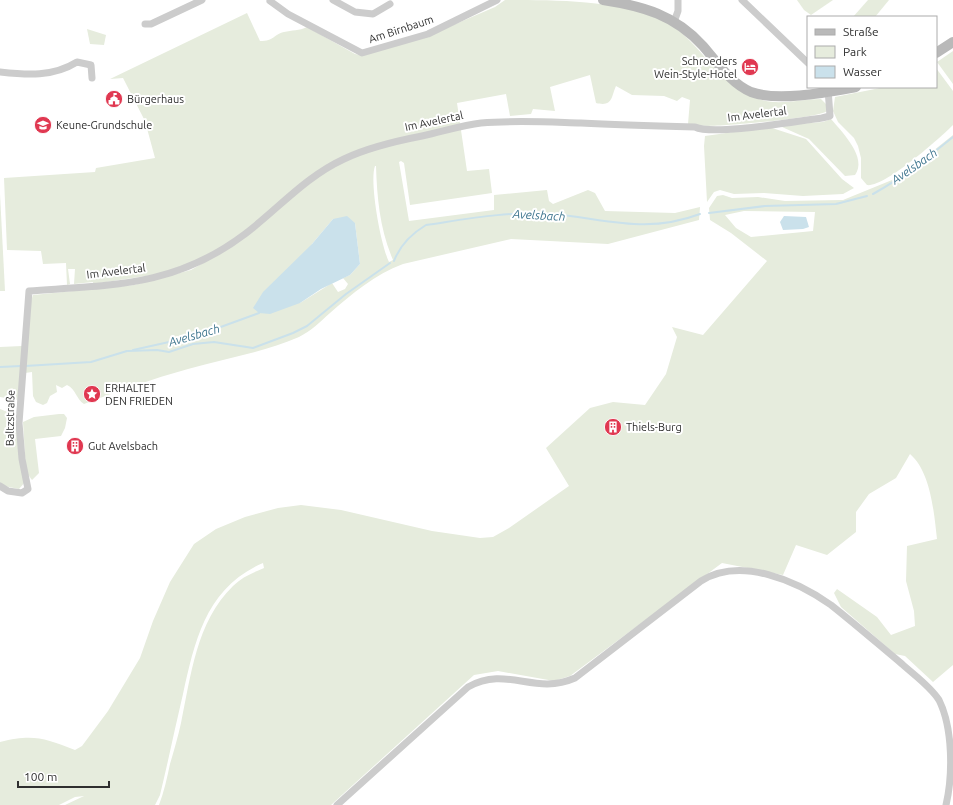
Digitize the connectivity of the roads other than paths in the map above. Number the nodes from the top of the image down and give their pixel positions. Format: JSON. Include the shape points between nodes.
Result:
{"nodes":[{"id":1,"x":202,"y":0,"type":"edge"},
{"id":2,"x":333,"y":0,"type":"edge"},
{"id":3,"x":497,"y":0,"type":"edge"},
{"id":4,"x":603,"y":0,"type":"edge"},
{"id":5,"x":678,"y":0,"type":"edge"},
{"id":6,"x":742,"y":0,"type":"edge"},
{"id":7,"x":270,"y":1,"type":"dead end"},
{"id":8,"x":189,"y":3,"type":"edge"},
{"id":9,"x":390,"y":4,"type":"dead end"},
{"id":10,"x":674,"y":22,"type":"junction"},
{"id":11,"x":145,"y":24,"type":"dead end"},
{"id":12,"x":953,"y":42,"type":"edge"},
{"id":13,"x":937,"y":52,"type":"edge"},
{"id":14,"x":807,"y":62,"type":"edge"},
{"id":15,"x":0,"y":72,"type":"edge"},
{"id":16,"x":92,"y":78,"type":"dead end"},
{"id":17,"x":842,"y":88,"type":"edge"},
{"id":18,"x":828,"y":89,"type":"edge"},
{"id":19,"x":29,"y":291,"type":"joint"},
{"id":20,"x":0,"y":486,"type":"edge"},
{"id":21,"x":337,"y":805,"type":"edge"},
{"id":22,"x":945,"y":805,"type":"edge"}],
"edges":[{"from":1,"to":8,"type":"street"},
{"from":2,"to":9,"type":"street","via":[[355,12],[373,14]]},
{"from":3,"to":7,"type":"street","name":"Am Birnbaum","via":[[428,34],[362,53],[288,14]]},
{"from":4,"to":10,"type":"main road","via":[[636,5]]},
{"from":5,"to":10,"type":"street"},
{"from":6,"to":14,"type":"street"},
{"from":8,"to":11,"type":"street","via":[[151,24]]},
{"from":10,"to":18,"type":"main road","via":[[694,37],[735,83],[751,92],[782,96]]},
{"from":12,"to":13,"type":"main road"},
{"from":15,"to":16,"type":"street","via":[[50,73],[68,68],[77,62],[91,65]]},
{"from":17,"to":18,"type":"main road"},
{"from":18,"to":19,"type":"street","name":"Im Avelertal","via":[[828,117],[719,130],[521,121],[480,123],[397,141],[329,166],[246,234],[190,267],[130,283]]},
{"from":19,"to":20,"type":"street","name":"Baltzstraße","via":[[20,440],[28,489],[22,493],[8,491]]},
{"from":21,"to":22,"type":"street","via":[[468,687],[479,681],[502,677],[549,685],[564,684],[701,581],[729,571],[775,577],[816,594],[923,682],[939,700],[946,716],[952,748]]}]}
